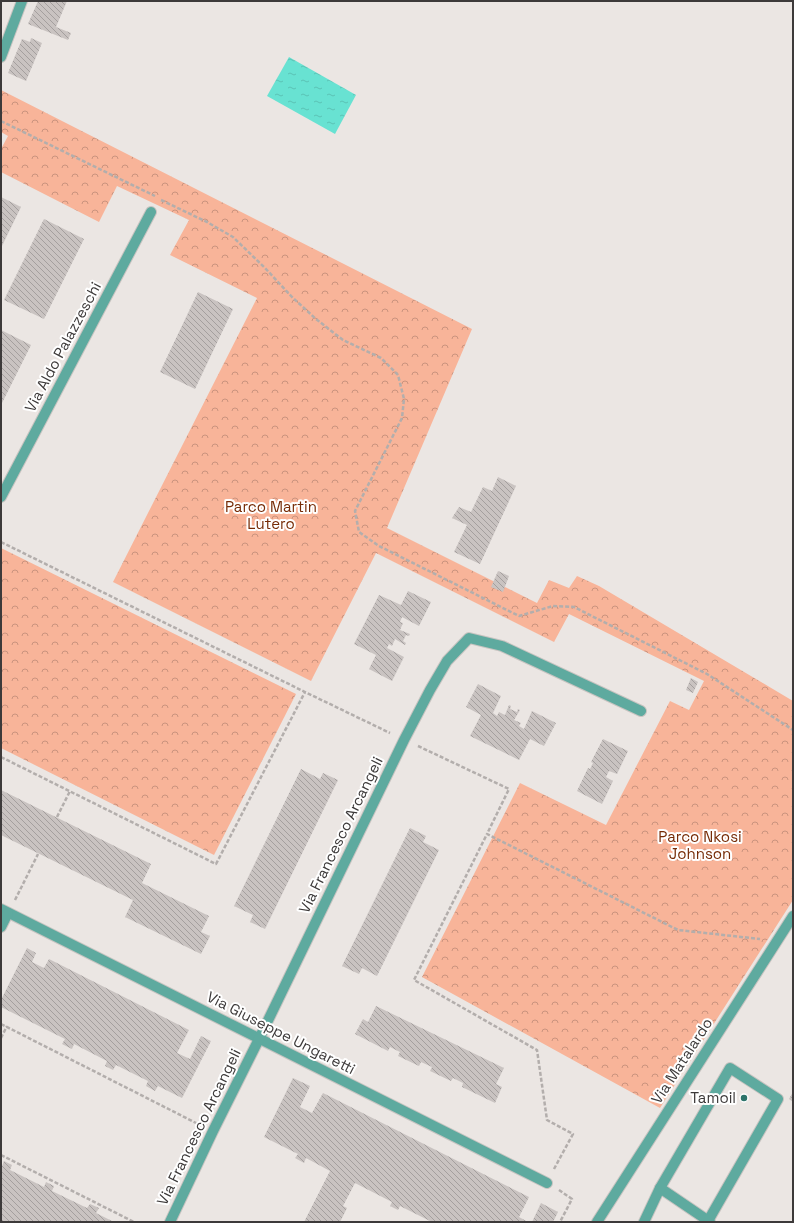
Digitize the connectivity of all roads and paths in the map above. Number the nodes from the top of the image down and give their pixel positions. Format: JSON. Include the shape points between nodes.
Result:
{"nodes":[{"id":1,"x":22,"y":1,"type":"edge"},
{"id":2,"x":1,"y":57,"type":"edge"},
{"id":3,"x":1,"y":120,"type":"edge"},
{"id":4,"x":151,"y":212,"type":"dead end"},
{"id":5,"x":1,"y":497,"type":"edge"},
{"id":6,"x":1,"y":542,"type":"edge"},
{"id":7,"x":304,"y":692,"type":"junction"},
{"id":8,"x":641,"y":711,"type":"dead end"},
{"id":9,"x":793,"y":730,"type":"edge"},
{"id":10,"x":404,"y":740,"type":"junction"},
{"id":11,"x":1,"y":757,"type":"edge"},
{"id":12,"x":70,"y":791,"type":"junction"},
{"id":13,"x":57,"y":818,"type":"dead end"},
{"id":14,"x":487,"y":834,"type":"junction"},
{"id":15,"x":38,"y":854,"type":"dead end"},
{"id":16,"x":5,"y":911,"type":"edge"},
{"id":17,"x":793,"y":916,"type":"edge"},
{"id":18,"x":1,"y":927,"type":"edge"},
{"id":19,"x":777,"y":941,"type":"junction"},
{"id":20,"x":1,"y":1024,"type":"edge"},
{"id":21,"x":7,"y":1026,"type":"junction"},
{"id":22,"x":1,"y":1038,"type":"edge"},
{"id":23,"x":259,"y":1039,"type":"junction"},
{"id":24,"x":213,"y":1131,"type":"junction"},
{"id":25,"x":1,"y":1155,"type":"edge"},
{"id":26,"x":547,"y":1182,"type":"junction"},
{"id":27,"x":660,"y":1188,"type":"junction"},
{"id":28,"x":134,"y":1222,"type":"edge"},
{"id":29,"x":170,"y":1222,"type":"edge"},
{"id":30,"x":560,"y":1222,"type":"edge"},
{"id":31,"x":597,"y":1222,"type":"edge"},
{"id":32,"x":644,"y":1222,"type":"edge"},
{"id":33,"x":709,"y":1222,"type":"edge"}],
"edges":[{"from":1,"to":2,"type":"street"},
{"from":3,"to":9,"type":"path","via":[[208,222],[233,237],[316,319],[343,340],[381,358],[398,375],[404,399],[402,418],[355,511],[359,532],[379,546],[519,616],[553,606],[574,607],[707,674]]},
{"from":4,"to":5,"type":"street","name":"Via Aldo Palazzeschi"},
{"from":6,"to":7,"type":"path"},
{"from":7,"to":10,"type":"path"},
{"from":7,"to":12,"type":"path","via":[[216,864]]},
{"from":8,"to":10,"type":"street","name":"Via Francesco Arcangeli","via":[[502,646],[469,638],[447,661]]},
{"from":10,"to":14,"type":"path","via":[[509,789]]},
{"from":10,"to":23,"type":"street","name":"Via Francesco Arcangeli"},
{"from":11,"to":12,"type":"path"},
{"from":12,"to":13,"type":"path"},
{"from":14,"to":19,"type":"path","via":[[678,930]]},
{"from":14,"to":26,"type":"path","via":[[414,980],[537,1050],[547,1120],[573,1134]]},
{"from":15,"to":16,"type":"path"},
{"from":16,"to":18,"type":"street"},
{"from":16,"to":23,"type":"street","name":"Via Giuseppe Ungaretti"},
{"from":17,"to":19,"type":"street","name":"Via Matalardo"},
{"from":19,"to":31,"type":"street","name":"Via Matalardo"},
{"from":20,"to":21,"type":"path"},
{"from":21,"to":22,"type":"path"},
{"from":21,"to":24,"type":"path"},
{"from":23,"to":24,"type":"street","name":"Via Francesco Arcangeli"},
{"from":23,"to":26,"type":"street","name":"Via Giuseppe Ungaretti"},
{"from":24,"to":29,"type":"street","name":"Via Francesco Arcangeli"},
{"from":25,"to":28,"type":"path"},
{"from":26,"to":30,"type":"path","via":[[572,1199]]},
{"from":27,"to":32,"type":"street"},
{"from":27,"to":33,"type":"street"},
{"from":27,"to":33,"type":"street","via":[[730,1068],[778,1099]]}]}
